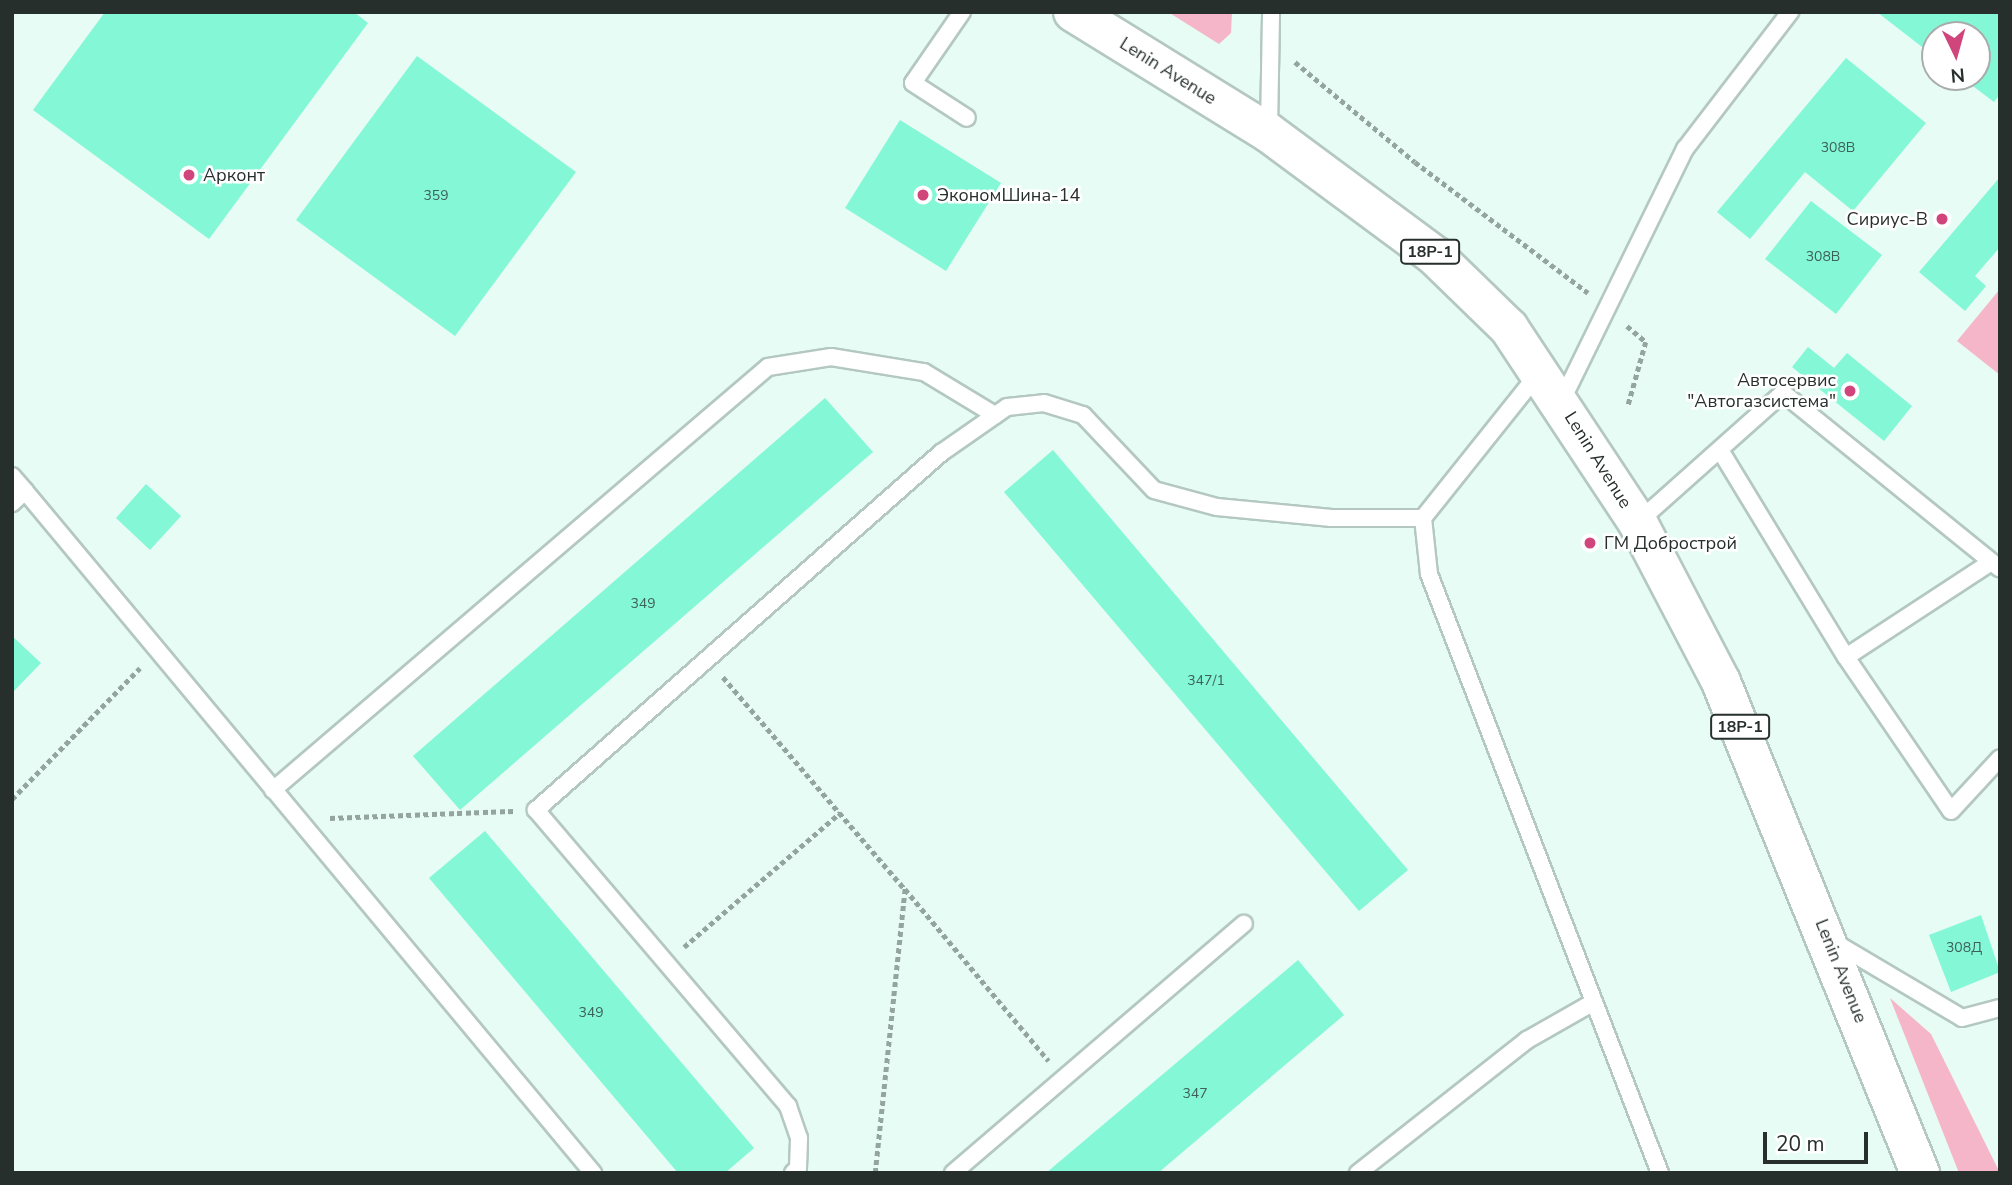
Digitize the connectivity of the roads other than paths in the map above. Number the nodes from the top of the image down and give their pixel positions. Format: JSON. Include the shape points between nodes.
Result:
{"nodes":[{"id":1,"x":962,"y":12,"type":"edge"},
{"id":2,"x":1073,"y":12,"type":"edge"},
{"id":3,"x":1271,"y":12,"type":"edge"},
{"id":4,"x":1790,"y":12,"type":"edge"},
{"id":5,"x":967,"y":118,"type":"dead end"},
{"id":6,"x":1269,"y":132,"type":"junction"},
{"id":7,"x":1551,"y":387,"type":"junction"},
{"id":8,"x":995,"y":415,"type":"junction"},
{"id":9,"x":1720,"y":450,"type":"junction"},
{"id":10,"x":12,"y":476,"type":"edge"},
{"id":11,"x":25,"y":491,"type":"junction"},
{"id":12,"x":12,"y":503,"type":"edge"},
{"id":13,"x":1423,"y":518,"type":"junction"},
{"id":14,"x":1638,"y":523,"type":"junction"},
{"id":15,"x":1996,"y":565,"type":"edge"},
{"id":16,"x":1846,"y":657,"type":"junction"},
{"id":17,"x":2000,"y":758,"type":"edge"},
{"id":18,"x":273,"y":790,"type":"junction"},
{"id":19,"x":1244,"y":924,"type":"dead end"},
{"id":20,"x":1829,"y":938,"type":"junction"},
{"id":21,"x":1594,"y":1002,"type":"junction"},
{"id":22,"x":2000,"y":1008,"type":"edge"},
{"id":23,"x":593,"y":1173,"type":"edge"},
{"id":24,"x":793,"y":1173,"type":"edge"},
{"id":25,"x":953,"y":1173,"type":"edge"},
{"id":26,"x":1358,"y":1173,"type":"edge"},
{"id":27,"x":1660,"y":1173,"type":"edge"},
{"id":28,"x":1920,"y":1173,"type":"edge"}],
"edges":[{"from":1,"to":5,"type":"lane","via":[[914,83]]},
{"from":2,"to":6,"type":"main road","name":"Lenin Avenue","number":"18Р-1"},
{"from":3,"to":6,"type":"lane"},
{"from":4,"to":7,"type":"lane","via":[[1685,149],[1607,309]]},
{"from":6,"to":7,"type":"main road","name":"Lenin Avenue","number":"18Р-1","via":[[1435,256],[1509,328]]},
{"from":7,"to":13,"type":"lane"},
{"from":7,"to":14,"type":"main road","name":"Lenin Avenue","number":"18Р-1"},
{"from":8,"to":13,"type":"lane","via":[[1007,407],[1044,403],[1083,415],[1154,490],[1217,507],[1331,517]]},
{"from":8,"to":18,"type":"lane","via":[[924,372],[831,357],[768,368]]},
{"from":8,"to":24,"type":"lane","via":[[941,453],[536,810],[788,1106],[799,1138],[799,1168]]},
{"from":9,"to":14,"type":"lane"},
{"from":9,"to":15,"type":"lane","via":[[1783,393]]},
{"from":9,"to":16,"type":"lane"},
{"from":10,"to":11,"type":"lane"},
{"from":11,"to":12,"type":"lane"},
{"from":11,"to":18,"type":"lane"},
{"from":13,"to":21,"type":"lane","via":[[1430,574]]},
{"from":14,"to":20,"type":"main road","name":"Lenin Avenue","number":"18Р-1","via":[[1721,682]]},
{"from":15,"to":16,"type":"lane"},
{"from":16,"to":17,"type":"lane","via":[[1951,811]]},
{"from":18,"to":23,"type":"lane"},
{"from":19,"to":25,"type":"lane"},
{"from":20,"to":22,"type":"lane","via":[[1962,1018]]},
{"from":20,"to":28,"type":"main road","name":"Lenin Avenue","number":"18Р-1"},
{"from":21,"to":26,"type":"lane","via":[[1527,1040]]},
{"from":21,"to":27,"type":"lane"}]}
